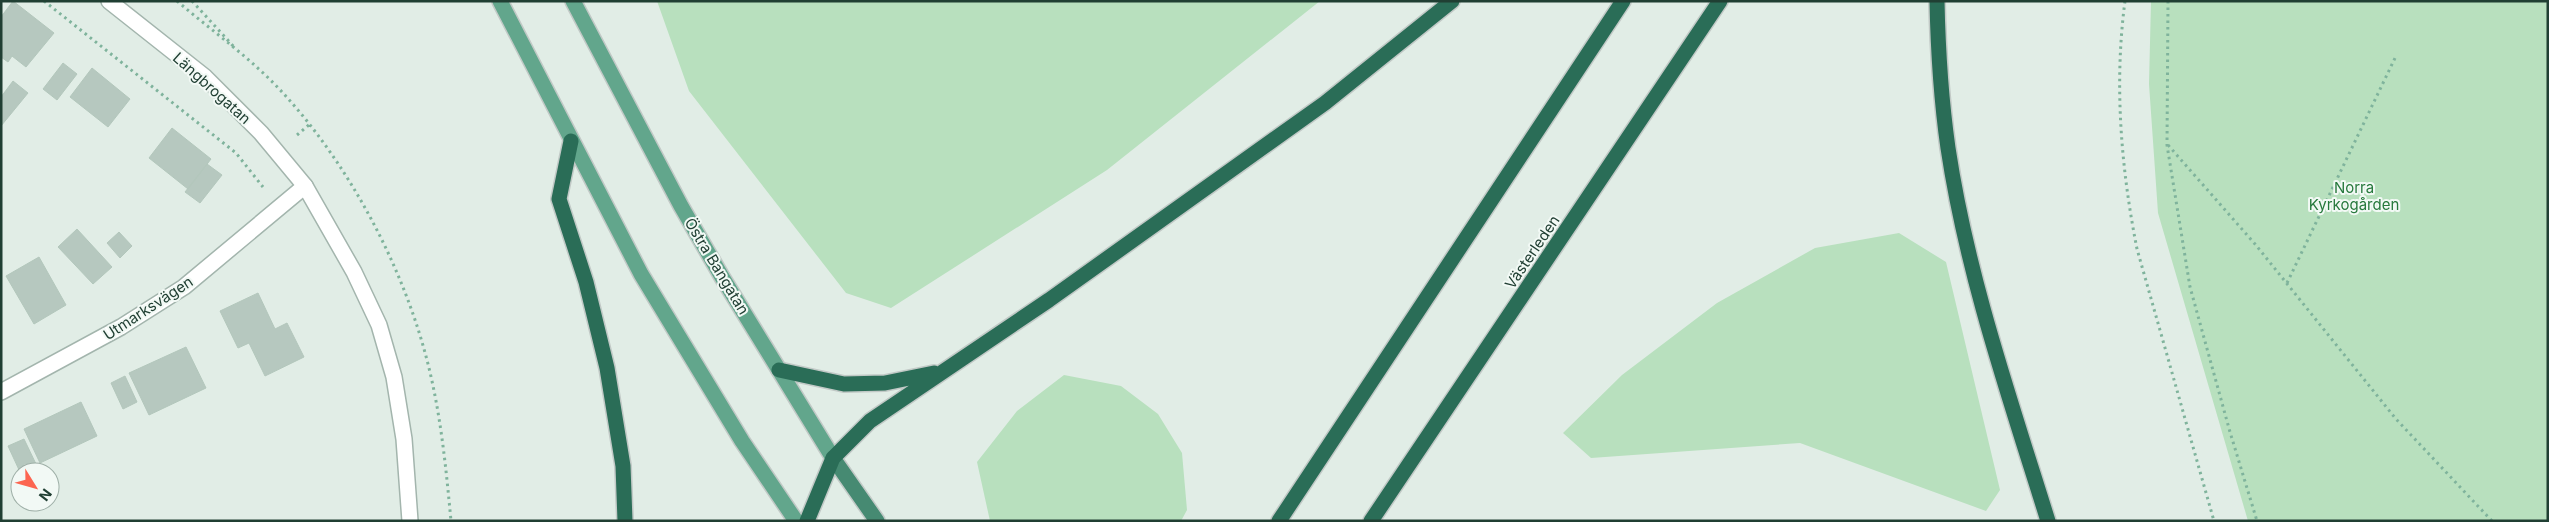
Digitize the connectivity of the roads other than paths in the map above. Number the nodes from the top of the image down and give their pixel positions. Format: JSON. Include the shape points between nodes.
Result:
{"nodes":[{"id":1,"x":109,"y":1,"type":"edge"},
{"id":2,"x":500,"y":1,"type":"edge"},
{"id":3,"x":573,"y":1,"type":"edge"},
{"id":4,"x":1452,"y":1,"type":"edge"},
{"id":5,"x":1623,"y":1,"type":"edge"},
{"id":6,"x":1720,"y":1,"type":"edge"},
{"id":7,"x":1937,"y":1,"type":"edge"},
{"id":8,"x":571,"y":141,"type":"junction"},
{"id":9,"x":305,"y":186,"type":"junction"},
{"id":10,"x":779,"y":370,"type":"junction"},
{"id":11,"x":940,"y":372,"type":"junction"},
{"id":12,"x":1,"y":392,"type":"edge"},
{"id":13,"x":833,"y":458,"type":"junction"},
{"id":14,"x":410,"y":521,"type":"edge"},
{"id":15,"x":625,"y":521,"type":"edge"},
{"id":16,"x":796,"y":521,"type":"edge"},
{"id":17,"x":807,"y":521,"type":"edge"},
{"id":18,"x":876,"y":521,"type":"edge"},
{"id":19,"x":1279,"y":521,"type":"edge"},
{"id":20,"x":1371,"y":521,"type":"edge"},
{"id":21,"x":2048,"y":521,"type":"edge"}],
"edges":[{"from":1,"to":9,"type":"street","name":"Längbrogatan","via":[[205,77],[261,133]]},
{"from":2,"to":8,"type":"main road"},
{"from":3,"to":10,"type":"main road","name":"Östra Bangatan","via":[[681,206]]},
{"from":4,"to":11,"type":"highway","via":[[1325,103],[1049,300]]},
{"from":5,"to":19,"type":"highway"},
{"from":6,"to":20,"type":"highway","name":"Västerleden"},
{"from":7,"to":21,"type":"highway","via":[[1942,96],[1958,204],[1999,362]]},
{"from":8,"to":15,"type":"highway","via":[[559,199],[586,282],[607,368],[623,466]]},
{"from":8,"to":16,"type":"main road","via":[[642,274],[742,440]]},
{"from":9,"to":12,"type":"street","name":"Utmarksvägen","via":[[184,287],[121,327]]},
{"from":9,"to":14,"type":"street","name":"Längbrogatan","via":[[354,272],[379,325],[394,377],[404,438]]},
{"from":10,"to":11,"type":"highway","via":[[844,384],[885,383]]},
{"from":10,"to":13,"type":"main road","name":"Östra Bangatan"},
{"from":11,"to":13,"type":"highway","via":[[870,421]]},
{"from":13,"to":17,"type":"highway"},
{"from":13,"to":18,"type":"highway","name":"Östra Bangatan"}]}
